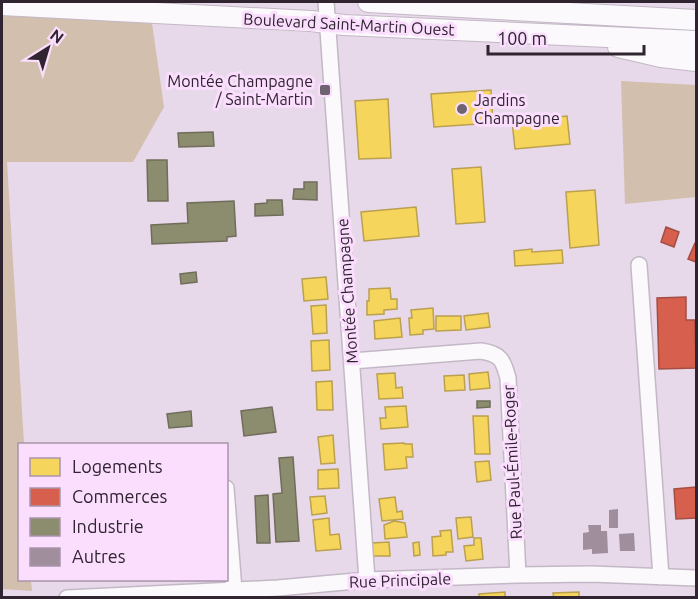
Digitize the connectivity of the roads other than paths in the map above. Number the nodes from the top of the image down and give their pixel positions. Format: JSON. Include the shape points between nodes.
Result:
{"nodes":[{"id":1,"x":326,"y":2,"type":"edge"},
{"id":2,"x":368,"y":2,"type":"edge"},
{"id":3,"x":611,"y":2,"type":"edge"},
{"id":4,"x":2,"y":5,"type":"edge"},
{"id":5,"x":577,"y":13,"type":"junction"},
{"id":6,"x":696,"y":20,"type":"edge"},
{"id":7,"x":327,"y":23,"type":"junction"},
{"id":8,"x":565,"y":36,"type":"junction"},
{"id":9,"x":696,"y":41,"type":"edge"},
{"id":10,"x":696,"y":61,"type":"edge"},
{"id":11,"x":639,"y":265,"type":"dead end"},
{"id":12,"x":352,"y":361,"type":"junction"},
{"id":13,"x":228,"y":514,"type":"edge"},
{"id":14,"x":518,"y":575,"type":"junction"},
{"id":15,"x":661,"y":577,"type":"junction"},
{"id":16,"x":696,"y":578,"type":"edge"},
{"id":17,"x":367,"y":580,"type":"junction"},
{"id":18,"x":234,"y":590,"type":"junction"},
{"id":19,"x":278,"y":593,"type":"edge"},
{"id":20,"x":67,"y":597,"type":"edge"}],
"edges":[{"from":1,"to":7,"type":"street","name":"Montée Champagne"},
{"from":2,"to":5,"type":"main road","name":"Boulevard Saint-Martin Ouest"},
{"from":3,"to":5,"type":"main road"},
{"from":4,"to":7,"type":"main road","name":"Boulevard Saint-Martin Ouest"},
{"from":5,"to":6,"type":"main road","name":"Boulevard Saint-Martin Ouest"},
{"from":7,"to":8,"type":"main road","name":"Boulevard Saint-Martin Ouest"},
{"from":7,"to":12,"type":"street","name":"Montée Champagne"},
{"from":8,"to":9,"type":"main road","name":"Boulevard Saint-Martin Ouest"},
{"from":8,"to":10,"type":"main road"},
{"from":11,"to":15,"type":"street"},
{"from":12,"to":14,"type":"street","name":"Rue Paul-Émile-Roger","via":[[481,351],[493,353],[503,362],[508,378]]},
{"from":12,"to":17,"type":"street","name":"Montée Champagne"},
{"from":13,"to":18,"type":"street"},
{"from":14,"to":15,"type":"street","name":"Rue Principale"},
{"from":14,"to":17,"type":"street","name":"Rue Principale"},
{"from":15,"to":16,"type":"street","name":"Rue Principale"},
{"from":17,"to":19,"type":"street","name":"Rue Principale"},
{"from":18,"to":19,"type":"street","name":"Rue Principale"},
{"from":18,"to":20,"type":"street","name":"Rue Principale"}]}
